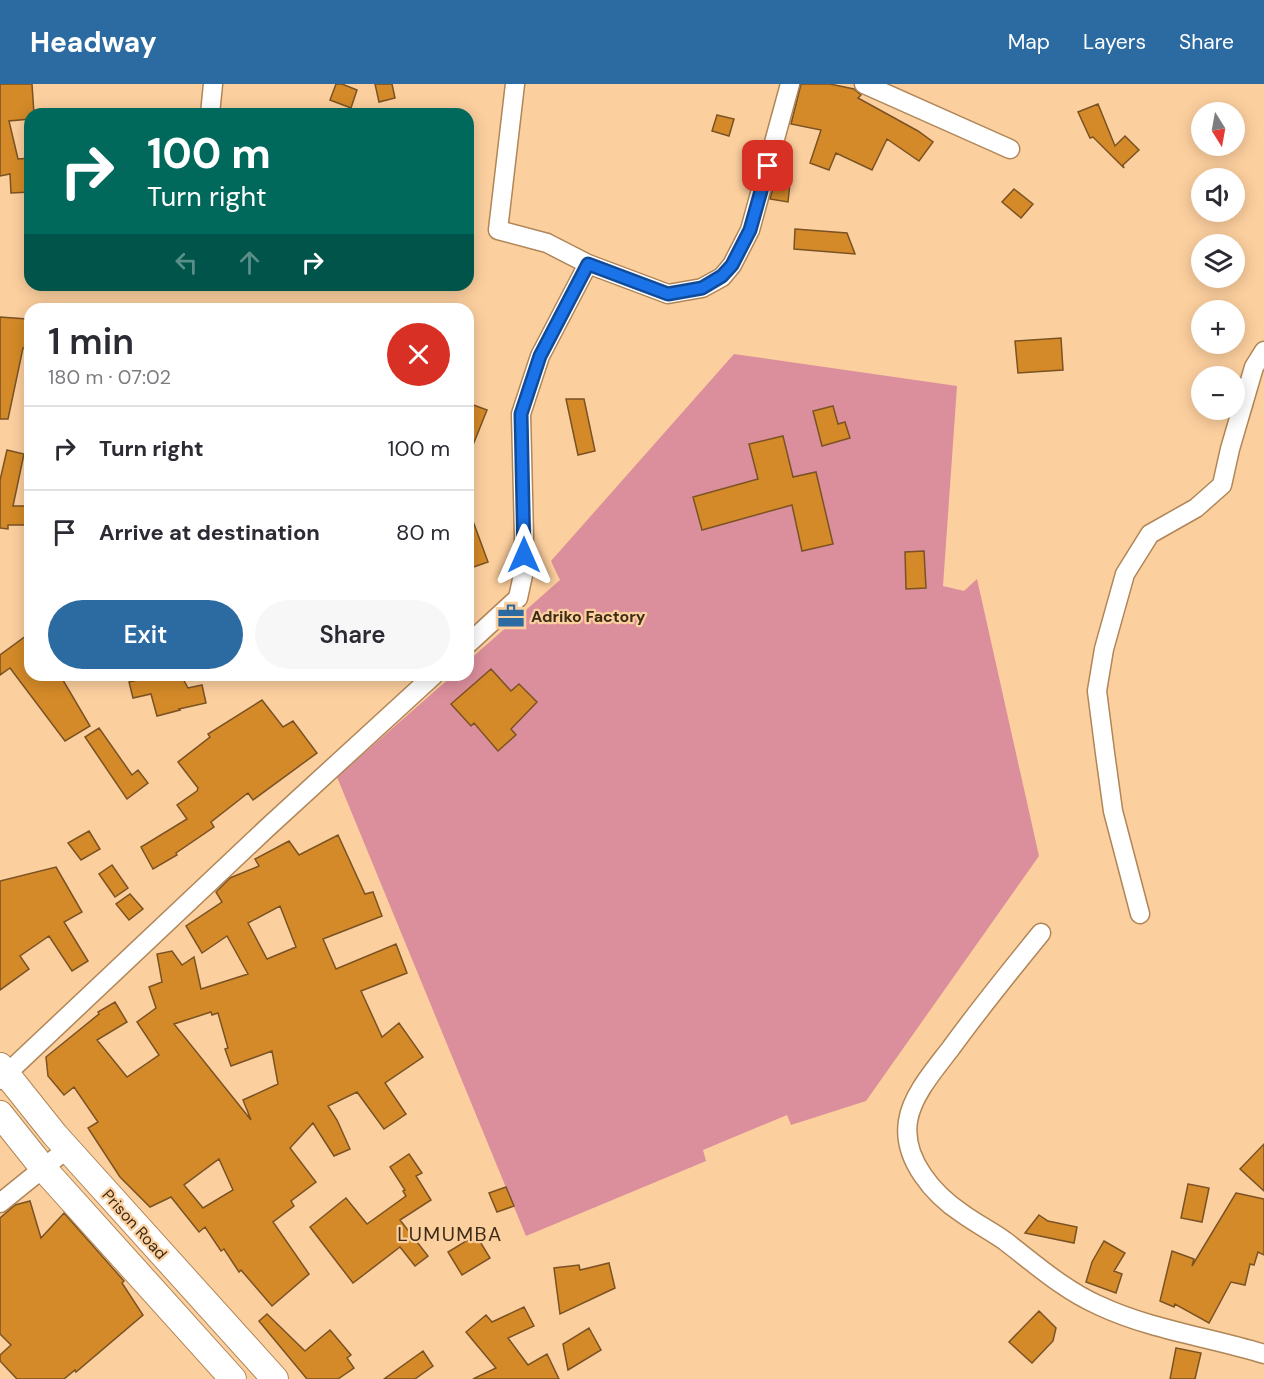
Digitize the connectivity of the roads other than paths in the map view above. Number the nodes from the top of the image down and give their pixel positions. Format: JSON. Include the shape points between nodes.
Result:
{"nodes":[{"id":1,"x":213,"y":84,"type":"edge"},
{"id":2,"x":515,"y":84,"type":"edge"},
{"id":3,"x":790,"y":84,"type":"edge"},
{"id":4,"x":864,"y":84,"type":"edge"},
{"id":5,"x":211,"y":108,"type":"edge"},
{"id":6,"x":1010,"y":149,"type":"dead end"},
{"id":7,"x":588,"y":264,"type":"junction"},
{"id":8,"x":1264,"y":351,"type":"edge"},
{"id":9,"x":474,"y":638,"type":"edge"},
{"id":10,"x":427,"y":681,"type":"edge"},
{"id":11,"x":1140,"y":914,"type":"dead end"},
{"id":12,"x":1041,"y":933,"type":"dead end"},
{"id":13,"x":2,"y":1073,"type":"edge"},
{"id":14,"x":0,"y":1114,"type":"edge"},
{"id":15,"x":67,"y":1149,"type":"junction"},
{"id":16,"x":43,"y":1168,"type":"junction"},
{"id":17,"x":0,"y":1203,"type":"edge"},
{"id":18,"x":1264,"y":1354,"type":"edge"},
{"id":19,"x":233,"y":1379,"type":"edge"},
{"id":20,"x":275,"y":1379,"type":"edge"}],
"edges":[{"from":1,"to":5,"type":"street"},
{"from":2,"to":7,"type":"street","via":[[498,230],[547,243]]},
{"from":3,"to":7,"type":"street","via":[[750,230],[722,276],[702,288],[668,294]]},
{"from":4,"to":6,"type":"street"},
{"from":7,"to":9,"type":"street","via":[[540,356],[521,414],[524,536],[518,598]]},
{"from":8,"to":11,"type":"street","via":[[1254,367],[1222,485],[1196,508],[1150,534],[1125,574],[1104,649],[1097,691],[1105,753],[1113,811]]},
{"from":10,"to":13,"type":"street"},
{"from":12,"to":18,"type":"street","via":[[920,1089],[908,1121],[914,1164],[939,1195],[961,1214],[1098,1305],[1155,1327]]},
{"from":13,"to":15,"type":"street","name":"Prison Road"},
{"from":14,"to":16,"type":"street","name":"Prison Road"},
{"from":15,"to":16,"type":"street"},
{"from":15,"to":20,"type":"street","name":"Prison Road"},
{"from":16,"to":17,"type":"street"},
{"from":16,"to":19,"type":"street","name":"Prison Road"}]}
